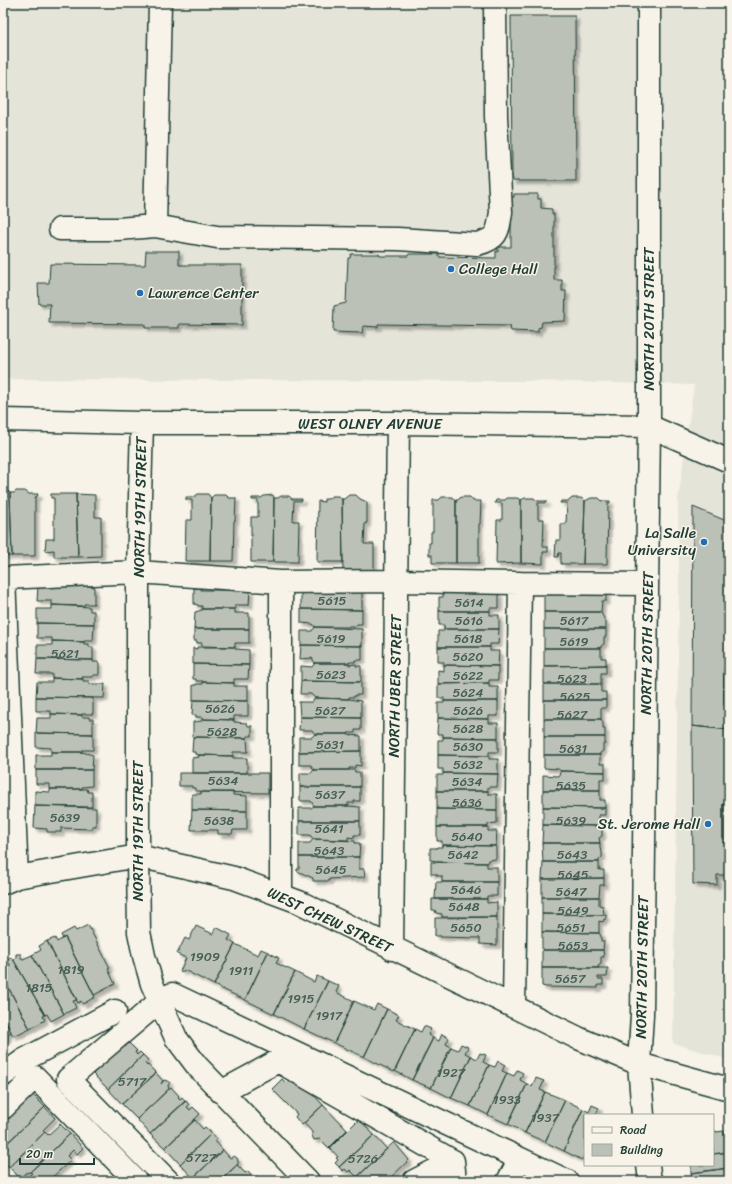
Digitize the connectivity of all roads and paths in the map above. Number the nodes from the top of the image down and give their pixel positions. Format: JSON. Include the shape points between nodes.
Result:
{"nodes":[{"id":1,"x":160,"y":3,"type":"edge"},
{"id":2,"x":495,"y":3,"type":"edge"},
{"id":3,"x":649,"y":3,"type":"edge"},
{"id":4,"x":155,"y":226,"type":"junction"},
{"id":5,"x":60,"y":230,"type":"dead end"},
{"id":6,"x":3,"y":420,"type":"edge"},
{"id":7,"x":142,"y":423,"type":"junction"},
{"id":8,"x":398,"y":423,"type":"junction"},
{"id":9,"x":649,"y":426,"type":"junction"},
{"id":10,"x":729,"y":461,"type":"edge"},
{"id":11,"x":138,"y":572,"type":"junction"},
{"id":12,"x":4,"y":578,"type":"edge"},
{"id":13,"x":281,"y":582,"type":"junction"},
{"id":14,"x":397,"y":582,"type":"junction"},
{"id":15,"x":520,"y":583,"type":"junction"},
{"id":16,"x":647,"y":584,"type":"junction"},
{"id":17,"x":138,"y":856,"type":"junction"},
{"id":18,"x":10,"y":880,"type":"edge"},
{"id":19,"x":281,"y":895,"type":"junction"},
{"id":20,"x":392,"y":949,"type":"junction"},
{"id":21,"x":160,"y":1001,"type":"junction"},
{"id":22,"x":514,"y":1007,"type":"junction"},
{"id":23,"x":115,"y":1012,"type":"dead end"},
{"id":24,"x":639,"y":1064,"type":"junction"},
{"id":25,"x":3,"y":1075,"type":"edge"},
{"id":26,"x":729,"y":1089,"type":"edge"},
{"id":27,"x":221,"y":1092,"type":"junction"},
{"id":28,"x":3,"y":1108,"type":"edge"},
{"id":29,"x":644,"y":1114,"type":"edge"},
{"id":30,"x":520,"y":1159,"type":"junction"},
{"id":31,"x":648,"y":1166,"type":"edge"},
{"id":32,"x":454,"y":1171,"type":"edge"},
{"id":33,"x":136,"y":1181,"type":"edge"},
{"id":34,"x":168,"y":1181,"type":"edge"},
{"id":35,"x":308,"y":1181,"type":"edge"},
{"id":36,"x":414,"y":1181,"type":"edge"},
{"id":37,"x":508,"y":1181,"type":"edge"},
{"id":38,"x":566,"y":1181,"type":"edge"},
{"id":39,"x":650,"y":1181,"type":"edge"}],
"edges":[{"from":1,"to":4,"type":"street"},
{"from":2,"to":4,"type":"street","via":[[496,116],[501,212],[495,234],[488,241],[477,244],[390,239],[217,237]]},
{"from":3,"to":9,"type":"street","name":"NORTH 20TH STREET"},
{"from":4,"to":5,"type":"street"},
{"from":6,"to":7,"type":"street","name":"WEST OLNEY AVENUE"},
{"from":7,"to":8,"type":"street","name":"WEST OLNEY AVENUE"},
{"from":7,"to":11,"type":"street","name":"NORTH 19TH STREET"},
{"from":8,"to":9,"type":"street","name":"WEST OLNEY AVENUE"},
{"from":8,"to":14,"type":"street","name":"NORTH UBER STREET"},
{"from":9,"to":10,"type":"street","name":"WEST OLNEY AVENUE"},
{"from":9,"to":16,"type":"street","name":"NORTH 20TH STREET"},
{"from":11,"to":12,"type":"street"},
{"from":11,"to":13,"type":"street"},
{"from":11,"to":17,"type":"street","name":"NORTH 19TH STREET"},
{"from":12,"to":18,"type":"street"},
{"from":13,"to":14,"type":"street"},
{"from":13,"to":19,"type":"street"},
{"from":14,"to":15,"type":"street"},
{"from":14,"to":20,"type":"street","name":"NORTH UBER STREET"},
{"from":15,"to":16,"type":"street"},
{"from":15,"to":22,"type":"street"},
{"from":16,"to":24,"type":"street","name":"NORTH 20TH STREET","via":[[642,1015]]},
{"from":17,"to":18,"type":"street","name":"WEST CHEW STREET"},
{"from":17,"to":19,"type":"street","name":"WEST CHEW STREET","via":[[234,878]]},
{"from":17,"to":21,"type":"street","name":"NORTH 19TH STREET","via":[[139,932],[152,984]]},
{"from":19,"to":20,"type":"street","name":"WEST CHEW STREET"},
{"from":20,"to":22,"type":"street","name":"WEST CHEW STREET"},
{"from":21,"to":27,"type":"street","name":"NORTH 19TH STREET","via":[[176,1038],[196,1066]]},
{"from":21,"to":30,"type":"street","via":[[172,994]]},
{"from":21,"to":34,"type":"street","via":[[68,1079]]},
{"from":22,"to":24,"type":"street","name":"WEST CHEW STREET"},
{"from":23,"to":25,"type":"street","via":[[24,1060]]},
{"from":24,"to":26,"type":"street","name":"WEST CHEW STREET"},
{"from":24,"to":29,"type":"street","name":"NORTH 20TH STREET"},
{"from":27,"to":32,"type":"street","via":[[278,1061]]},
{"from":27,"to":35,"type":"street","name":"NORTH 19TH STREET"},
{"from":28,"to":33,"type":"street","via":[[35,1077]]},
{"from":30,"to":37,"type":"street"},
{"from":30,"to":38,"type":"street"},
{"from":31,"to":39,"type":"street"},
{"from":32,"to":36,"type":"street"}]}
